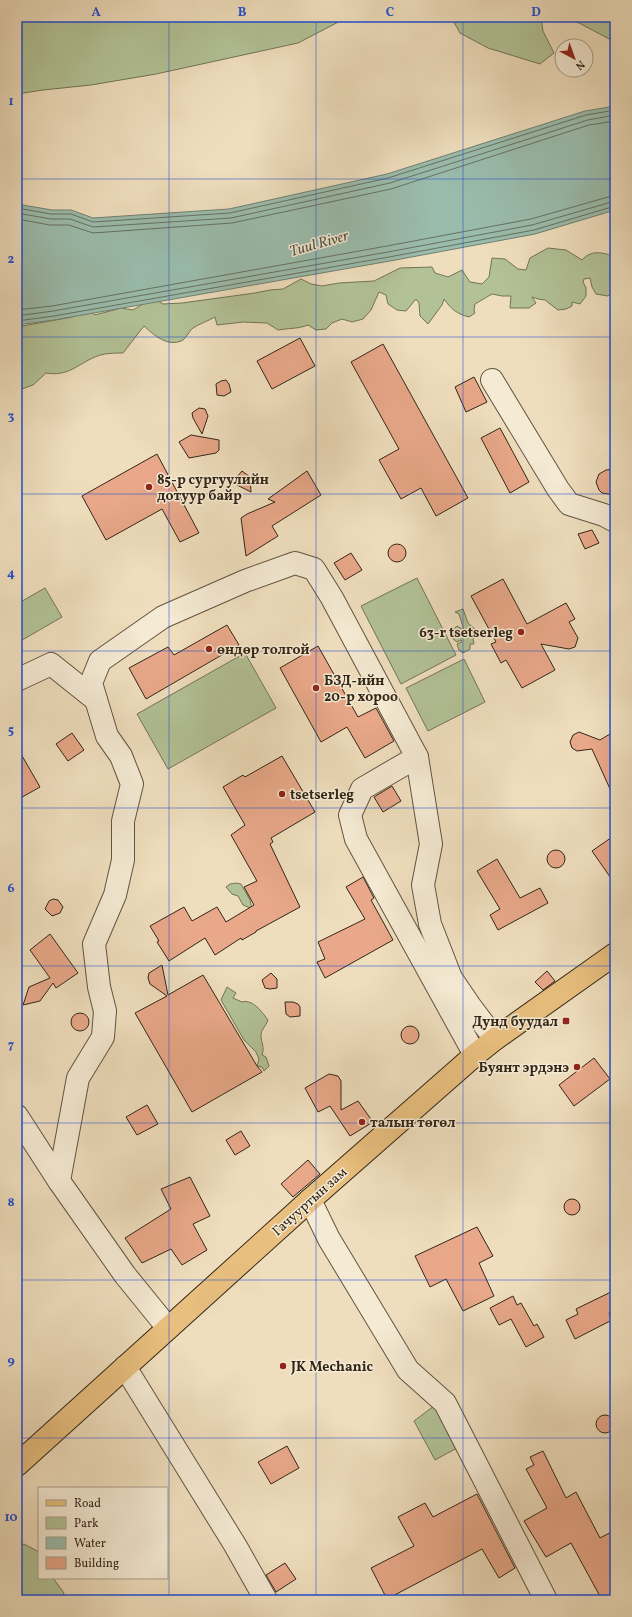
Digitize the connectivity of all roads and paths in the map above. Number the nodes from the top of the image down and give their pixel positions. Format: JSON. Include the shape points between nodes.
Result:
{"nodes":[{"id":1,"x":492,"y":380,"type":"dead end"},
{"id":2,"x":615,"y":521,"type":"edge"},
{"id":3,"x":17,"y":680,"type":"edge"},
{"id":4,"x":96,"y":700,"type":"junction"},
{"id":5,"x":417,"y":757,"type":"junction"},
{"id":6,"x":615,"y":954,"type":"edge"},
{"id":7,"x":495,"y":1039,"type":"junction"},
{"id":8,"x":475,"y":1055,"type":"junction"},
{"id":9,"x":17,"y":1116,"type":"edge"},
{"id":10,"x":59,"y":1181,"type":"junction"},
{"id":11,"x":310,"y":1200,"type":"junction"},
{"id":12,"x":168,"y":1328,"type":"junction"},
{"id":13,"x":125,"y":1367,"type":"junction"},
{"id":14,"x":17,"y":1465,"type":"edge"},
{"id":15,"x":266,"y":1600,"type":"edge"},
{"id":16,"x":546,"y":1600,"type":"edge"}],
"edges":[{"from":1,"to":2,"type":"street","via":[[569,504]]},
{"from":3,"to":4,"type":"street","via":[[51,664]]},
{"from":4,"to":5,"type":"street","via":[[91,683],[100,661],[163,617],[245,581],[295,563],[314,569],[322,581]]},
{"from":4,"to":10,"type":"street","via":[[107,736],[121,756],[132,784],[123,821],[123,860],[115,896],[94,944],[99,987],[105,1011],[103,1037],[78,1078]]},
{"from":5,"to":7,"type":"street","via":[[431,844],[423,885],[430,924],[451,978]]},
{"from":5,"to":8,"type":"street","via":[[362,789],[350,815],[356,839]]},
{"from":6,"to":7,"type":"main road","name":"Гачууртын зам"},
{"from":7,"to":8,"type":"main road","name":"Гачууртын зам"},
{"from":8,"to":11,"type":"main road","name":"Гачууртын зам"},
{"from":9,"to":10,"type":"street"},
{"from":10,"to":12,"type":"street","via":[[124,1275]]},
{"from":11,"to":12,"type":"main road","name":"Гачууртын зам"},
{"from":11,"to":16,"type":"street","via":[[329,1239],[408,1370],[445,1403]]},
{"from":12,"to":13,"type":"main road","name":"Гачууртын зам"},
{"from":13,"to":14,"type":"main road","name":"Гачууртын зам"},
{"from":13,"to":15,"type":"street"}]}
